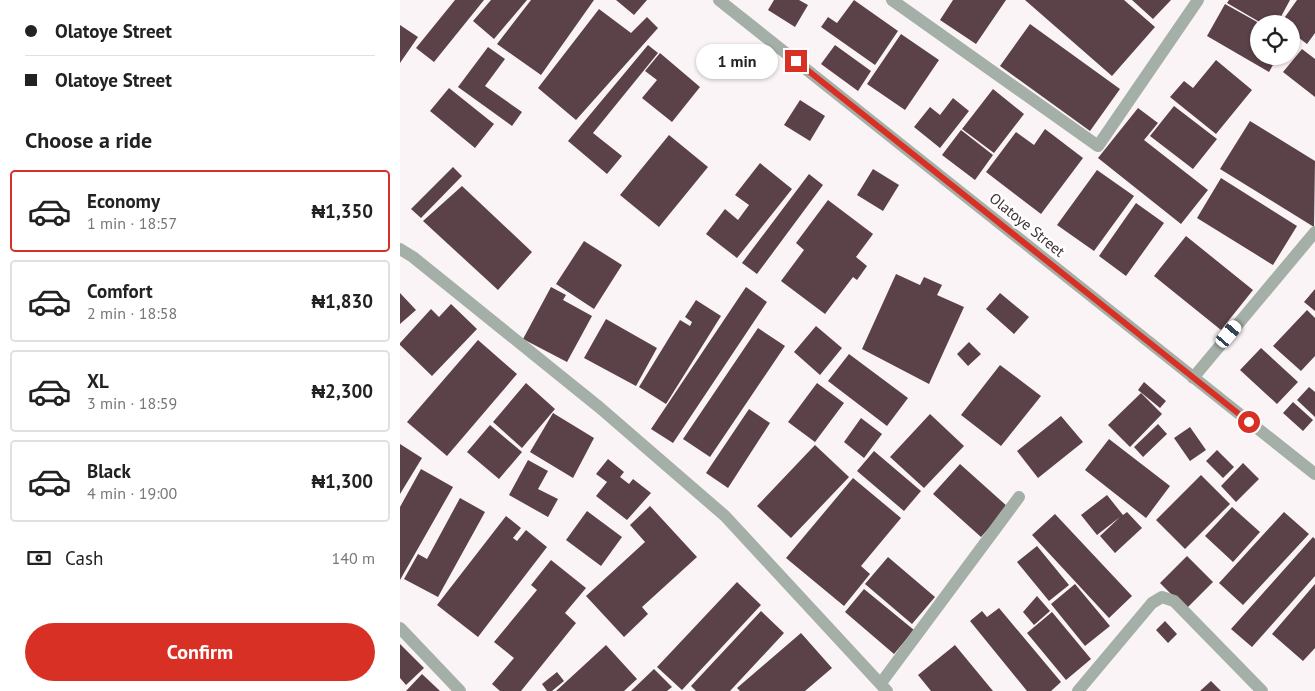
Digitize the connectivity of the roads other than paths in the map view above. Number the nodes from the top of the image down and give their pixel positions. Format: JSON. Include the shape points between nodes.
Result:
{"nodes":[{"id":1,"x":719,"y":0,"type":"edge"},
{"id":2,"x":892,"y":0,"type":"edge"},
{"id":3,"x":1198,"y":0,"type":"edge"},
{"id":4,"x":1315,"y":232,"type":"edge"},
{"id":5,"x":400,"y":249,"type":"edge"},
{"id":6,"x":1193,"y":378,"type":"junction"},
{"id":7,"x":1315,"y":474,"type":"edge"},
{"id":8,"x":1019,"y":497,"type":"dead end"},
{"id":9,"x":400,"y":628,"type":"edge"},
{"id":10,"x":884,"y":687,"type":"edge"},
{"id":11,"x":460,"y":691,"type":"edge"},
{"id":12,"x":1078,"y":691,"type":"edge"},
{"id":13,"x":1262,"y":691,"type":"edge"}],
"edges":[{"from":1,"to":6,"type":"street","name":"Olatoye Street"},
{"from":2,"to":3,"type":"street","via":[[1098,146]]},
{"from":4,"to":6,"type":"street"},
{"from":5,"to":10,"type":"street","via":[[599,407],[725,516]]},
{"from":6,"to":7,"type":"street","name":"Olatoye Street"},
{"from":8,"to":10,"type":"street"},
{"from":9,"to":11,"type":"street"},
{"from":12,"to":13,"type":"street","via":[[1152,604],[1162,597],[1174,602]]}]}
